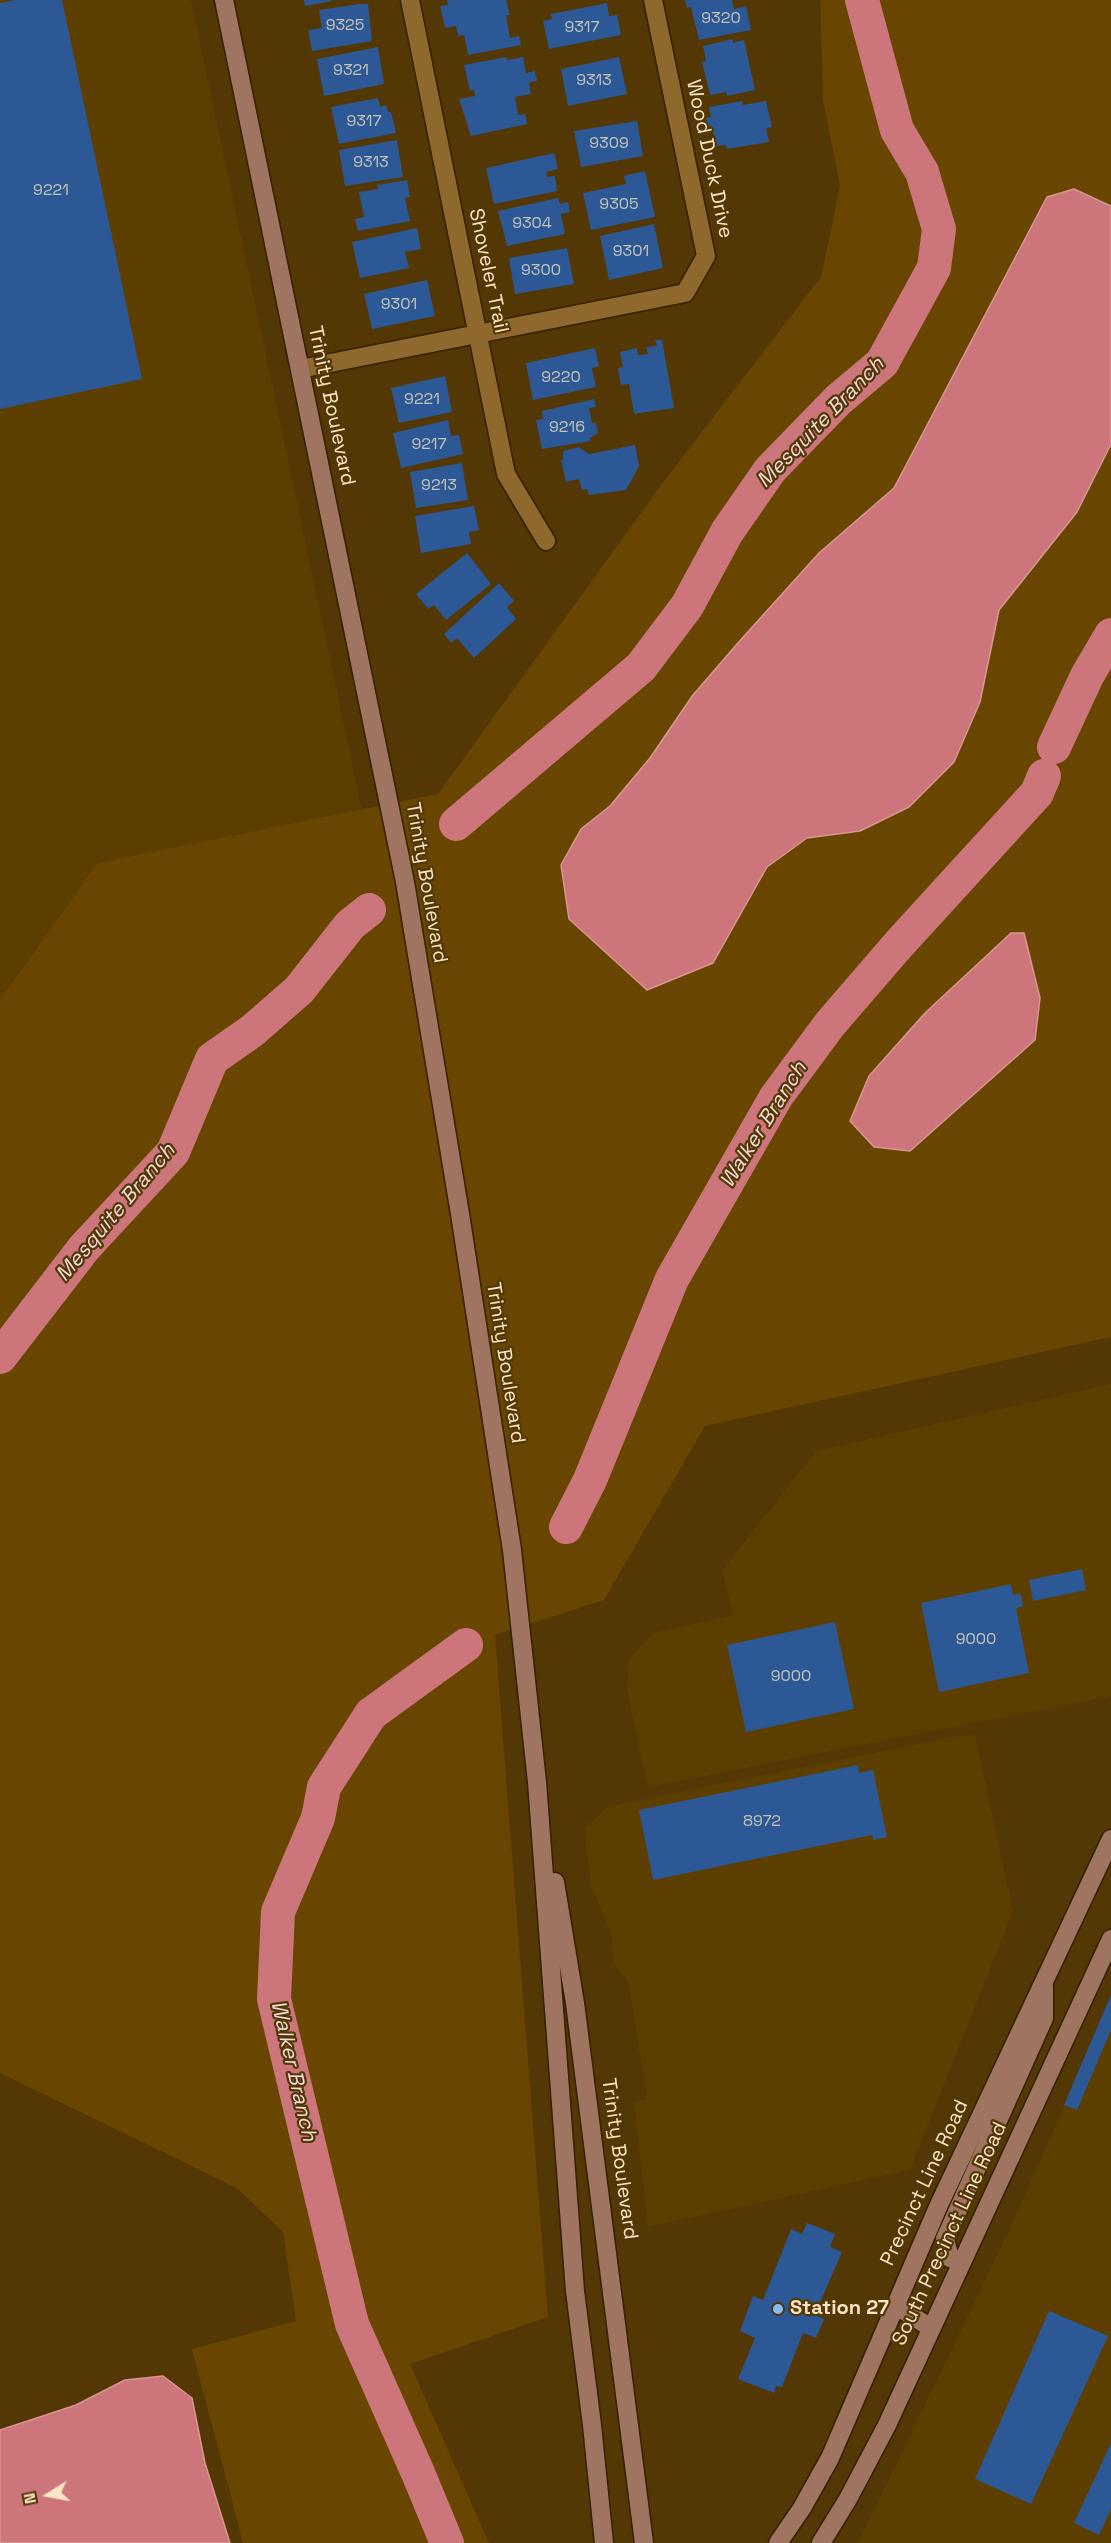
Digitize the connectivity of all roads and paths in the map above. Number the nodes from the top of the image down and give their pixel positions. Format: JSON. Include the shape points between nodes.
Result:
{"nodes":[{"id":1,"x":224,"y":0,"type":"edge"},
{"id":2,"x":410,"y":0,"type":"edge"},
{"id":3,"x":653,"y":0,"type":"edge"},
{"id":4,"x":478,"y":333,"type":"junction"},
{"id":5,"x":300,"y":369,"type":"junction"},
{"id":6,"x":546,"y":541,"type":"dead end"},
{"id":7,"x":537,"y":1782,"type":"junction"},
{"id":8,"x":1111,"y":1839,"type":"edge"},
{"id":9,"x":1111,"y":1940,"type":"edge"},
{"id":10,"x":1044,"y":1981,"type":"junction"},
{"id":11,"x":961,"y":2262,"type":"junction"},
{"id":12,"x":895,"y":2305,"type":"junction"},
{"id":13,"x":931,"y":2328,"type":"junction"},
{"id":14,"x":604,"y":2543,"type":"edge"},
{"id":15,"x":645,"y":2543,"type":"edge"},
{"id":16,"x":778,"y":2543,"type":"edge"},
{"id":17,"x":821,"y":2543,"type":"edge"}],
"edges":[{"from":1,"to":5,"type":"main road","name":"Trinity Boulevard"},
{"from":2,"to":4,"type":"street","name":"Shoveler Trail"},
{"from":3,"to":4,"type":"street","name":"Wood Duck Drive","via":[[706,256],[685,293]]},
{"from":4,"to":5,"type":"street","name":"Wood Duck Drive"},
{"from":4,"to":6,"type":"street","name":"Shoveler Trail","via":[[506,474]]},
{"from":5,"to":7,"type":"main road","name":"Trinity Boulevard","via":[[405,882],[512,1550]]},
{"from":7,"to":14,"type":"main road","name":"Trinity Boulevard","via":[[575,2291]]},
{"from":7,"to":15,"type":"main road","name":"Trinity Boulevard","via":[[575,2003]]},
{"from":8,"to":10,"type":"main road","name":"Precinct Line Road"},
{"from":9,"to":11,"type":"main road","name":"South Precinct Line Road"},
{"from":10,"to":11,"type":"main road","via":[[1044,2018],[945,2240],[950,2258]]},
{"from":10,"to":12,"type":"main road","name":"Precinct Line Road"},
{"from":11,"to":13,"type":"main road","name":"South Precinct Line Road"},
{"from":12,"to":13,"type":"main road"},
{"from":12,"to":16,"type":"main road","name":"Precinct Line Road","via":[[830,2458]]},
{"from":13,"to":17,"type":"main road","name":"South Precinct Line Road","via":[[887,2425]]}]}
